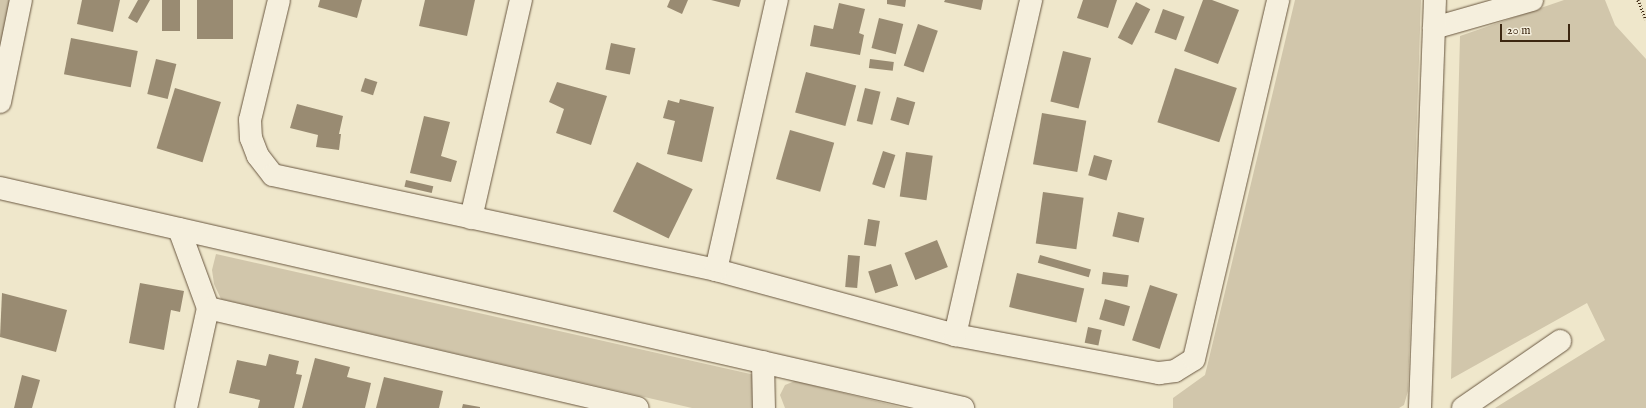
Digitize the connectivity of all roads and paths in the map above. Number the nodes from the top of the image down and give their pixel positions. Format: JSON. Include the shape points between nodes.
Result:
{"nodes":[{"id":1,"x":21,"y":0,"type":"edge"},
{"id":2,"x":279,"y":0,"type":"edge"},
{"id":3,"x":521,"y":0,"type":"edge"},
{"id":4,"x":777,"y":0,"type":"edge"},
{"id":5,"x":1031,"y":0,"type":"edge"},
{"id":6,"x":1278,"y":0,"type":"edge"},
{"id":7,"x":1532,"y":0,"type":"edge"},
{"id":8,"x":1638,"y":0,"type":"edge"},
{"id":9,"x":1437,"y":10,"type":"edge"},
{"id":10,"x":1646,"y":19,"type":"edge"},
{"id":11,"x":0,"y":102,"type":"edge"},
{"id":12,"x":0,"y":188,"type":"edge"},
{"id":13,"x":471,"y":218,"type":"junction"},
{"id":14,"x":179,"y":229,"type":"junction"},
{"id":15,"x":716,"y":270,"type":"junction"},
{"id":16,"x":208,"y":308,"type":"junction"},
{"id":17,"x":955,"y":336,"type":"junction"},
{"id":18,"x":1560,"y":341,"type":"dead end"},
{"id":19,"x":764,"y":362,"type":"junction"},
{"id":20,"x":186,"y":408,"type":"edge"},
{"id":21,"x":638,"y":408,"type":"edge"},
{"id":22,"x":764,"y":408,"type":"edge"},
{"id":23,"x":963,"y":408,"type":"edge"},
{"id":24,"x":1420,"y":408,"type":"edge"},
{"id":25,"x":1463,"y":408,"type":"edge"}],
"edges":[{"from":1,"to":11,"type":"street"},
{"from":2,"to":13,"type":"street","via":[[250,120],[251,138],[258,156],[273,175]]},
{"from":3,"to":13,"type":"street"},
{"from":4,"to":15,"type":"street"},
{"from":5,"to":17,"type":"street"},
{"from":6,"to":17,"type":"street","via":[[1194,359],[1175,371],[1159,373]]},
{"from":7,"to":9,"type":"street"},
{"from":8,"to":10,"type":"path"},
{"from":9,"to":24,"type":"street"},
{"from":12,"to":14,"type":"street"},
{"from":13,"to":15,"type":"street"},
{"from":14,"to":16,"type":"street"},
{"from":14,"to":19,"type":"street"},
{"from":15,"to":17,"type":"street"},
{"from":16,"to":20,"type":"street"},
{"from":16,"to":21,"type":"street"},
{"from":18,"to":25,"type":"street"},
{"from":19,"to":22,"type":"street"},
{"from":19,"to":23,"type":"street"}]}
